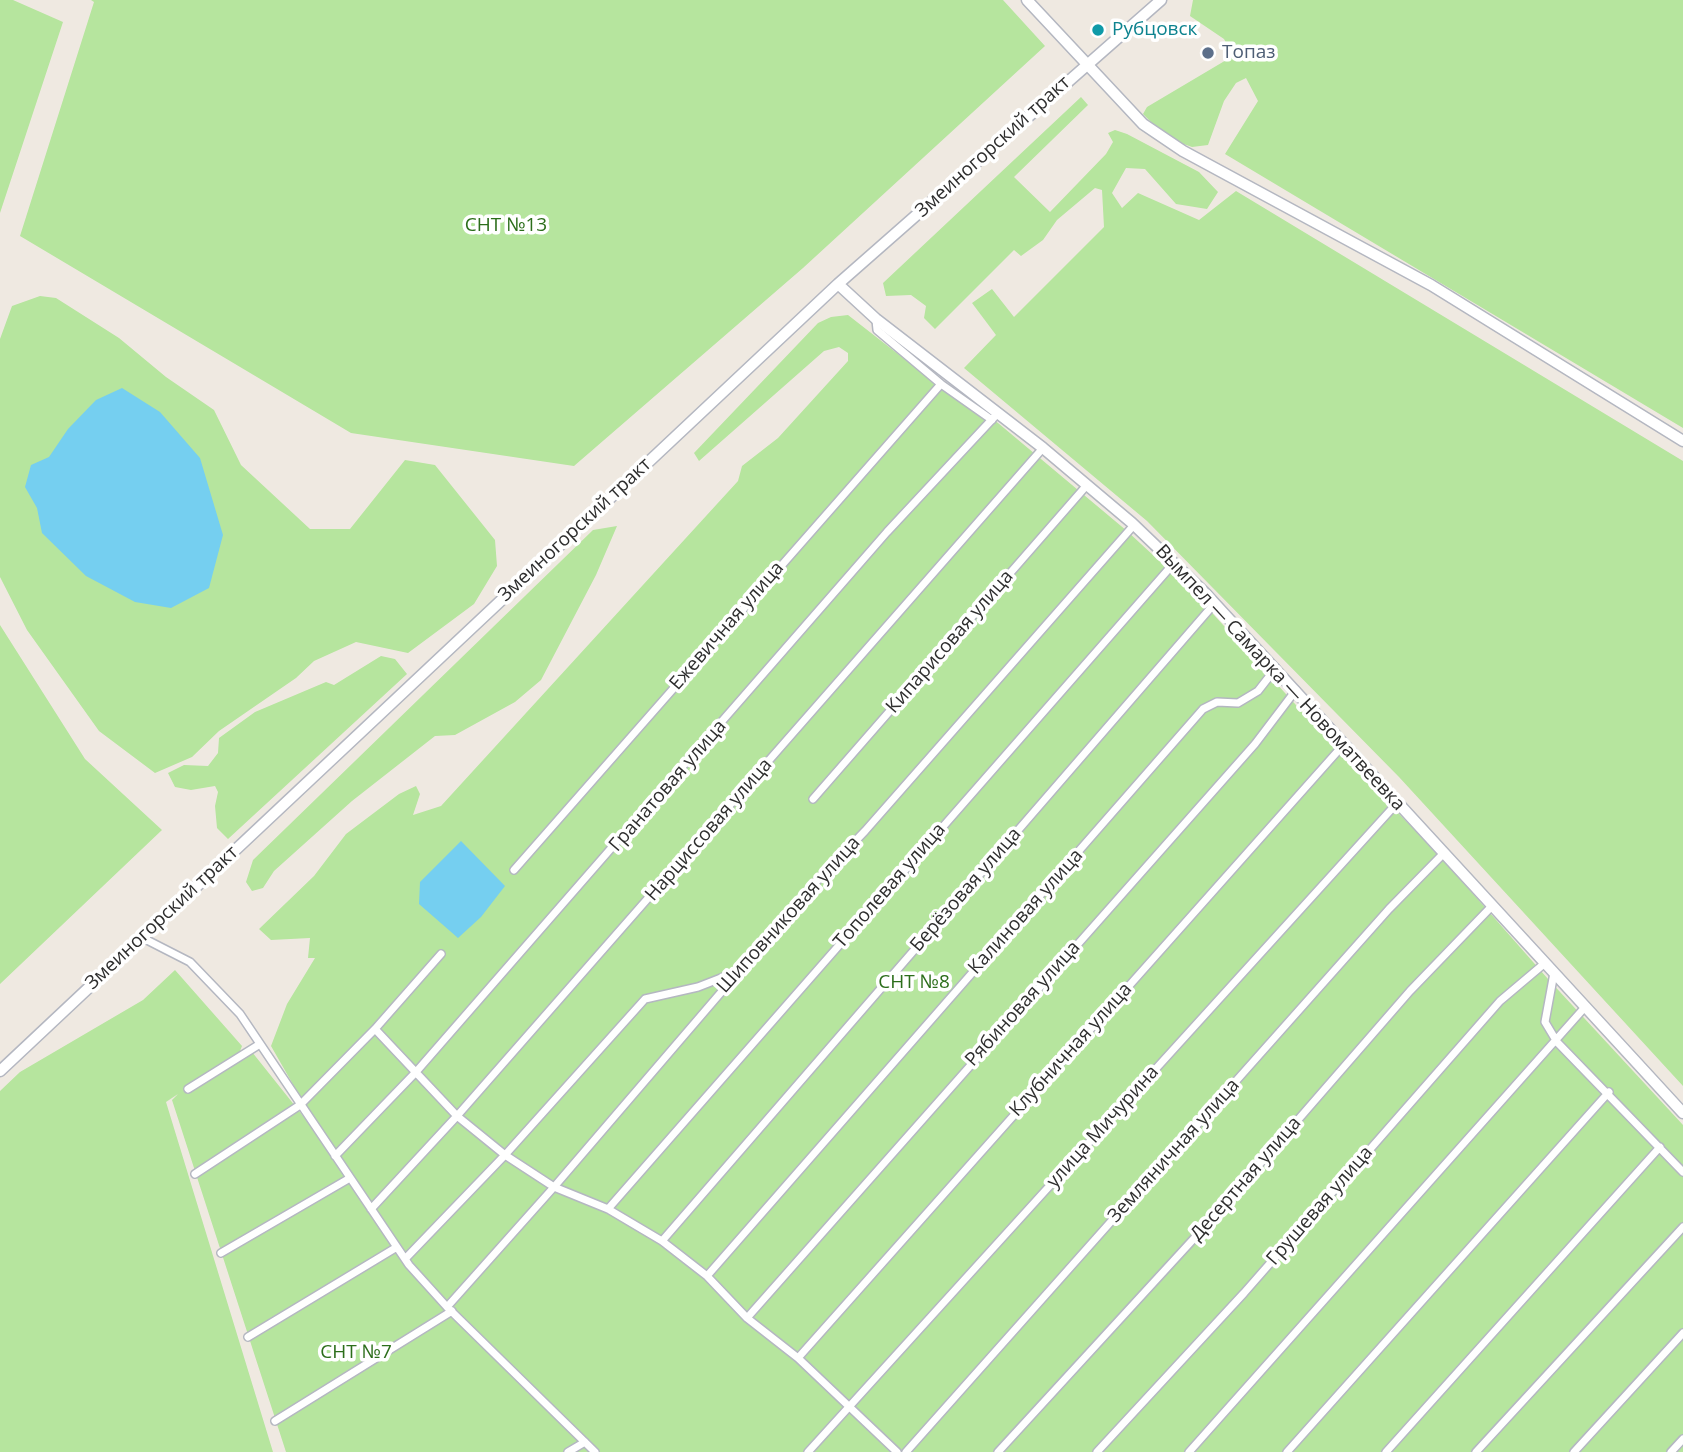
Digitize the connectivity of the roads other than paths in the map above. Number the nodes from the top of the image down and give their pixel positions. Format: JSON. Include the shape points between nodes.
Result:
{"nodes":[{"id":1,"x":1027,"y":0,"type":"edge"},
{"id":2,"x":1161,"y":0,"type":"edge"},
{"id":3,"x":1085,"y":65,"type":"junction"},
{"id":4,"x":838,"y":284,"type":"junction"},
{"id":5,"x":876,"y":319,"type":"junction"},
{"id":6,"x":941,"y":384,"type":"junction"},
{"id":7,"x":995,"y":416,"type":"junction"},
{"id":8,"x":1683,"y":441,"type":"edge"},
{"id":9,"x":1043,"y":447,"type":"junction"},
{"id":10,"x":1087,"y":485,"type":"junction"},
{"id":11,"x":1134,"y":525,"type":"junction"},
{"id":12,"x":1174,"y":563,"type":"junction"},
{"id":13,"x":1215,"y":603,"type":"junction"},
{"id":14,"x":1276,"y":668,"type":"junction"},
{"id":15,"x":1296,"y":690,"type":"junction"},
{"id":16,"x":1345,"y":743,"type":"junction"},
{"id":17,"x":813,"y":799,"type":"dead end"},
{"id":18,"x":1398,"y":802,"type":"junction"},
{"id":19,"x":1444,"y":853,"type":"junction"},
{"id":20,"x":514,"y":870,"type":"dead end"},
{"id":21,"x":1492,"y":906,"type":"junction"},
{"id":22,"x":141,"y":937,"type":"junction"},
{"id":23,"x":441,"y":954,"type":"dead end"},
{"id":24,"x":1545,"y":963,"type":"junction"},
{"id":25,"x":736,"y":972,"type":"junction"},
{"id":26,"x":1554,"y":973,"type":"junction"},
{"id":27,"x":1586,"y":1006,"type":"junction"},
{"id":28,"x":375,"y":1028,"type":"junction"},
{"id":29,"x":1557,"y":1042,"type":"junction"},
{"id":30,"x":260,"y":1044,"type":"junction"},
{"id":31,"x":0,"y":1071,"type":"edge"},
{"id":32,"x":416,"y":1072,"type":"junction"},
{"id":33,"x":188,"y":1089,"type":"dead end"},
{"id":34,"x":1609,"y":1093,"type":"junction"},
{"id":35,"x":300,"y":1105,"type":"junction"},
{"id":36,"x":1683,"y":1113,"type":"edge"},
{"id":37,"x":457,"y":1116,"type":"junction"},
{"id":38,"x":1660,"y":1147,"type":"junction"},
{"id":39,"x":505,"y":1155,"type":"junction"},
{"id":40,"x":335,"y":1156,"type":"junction"},
{"id":41,"x":1683,"y":1172,"type":"edge"},
{"id":42,"x":195,"y":1174,"type":"dead end"},
{"id":43,"x":350,"y":1178,"type":"junction"},
{"id":44,"x":554,"y":1187,"type":"junction"},
{"id":45,"x":371,"y":1209,"type":"junction"},
{"id":46,"x":608,"y":1209,"type":"junction"},
{"id":47,"x":1683,"y":1227,"type":"edge"},
{"id":48,"x":662,"y":1241,"type":"junction"},
{"id":49,"x":397,"y":1247,"type":"junction"},
{"id":50,"x":220,"y":1253,"type":"dead end"},
{"id":51,"x":405,"y":1259,"type":"junction"},
{"id":52,"x":707,"y":1276,"type":"junction"},
{"id":53,"x":449,"y":1309,"type":"junction"},
{"id":54,"x":747,"y":1318,"type":"junction"},
{"id":55,"x":1683,"y":1333,"type":"edge"},
{"id":56,"x":248,"y":1337,"type":"dead end"},
{"id":57,"x":798,"y":1358,"type":"junction"},
{"id":58,"x":850,"y":1407,"type":"junction"},
{"id":59,"x":275,"y":1421,"type":"dead end"},
{"id":60,"x":1683,"y":1439,"type":"edge"},
{"id":61,"x":585,"y":1442,"type":"junction"},
{"id":62,"x":568,"y":1452,"type":"edge"},
{"id":63,"x":595,"y":1452,"type":"edge"},
{"id":64,"x":808,"y":1452,"type":"edge"},
{"id":65,"x":897,"y":1452,"type":"edge"},
{"id":66,"x":906,"y":1452,"type":"edge"},
{"id":67,"x":998,"y":1452,"type":"edge"},
{"id":68,"x":1097,"y":1452,"type":"edge"},
{"id":69,"x":1189,"y":1452,"type":"edge"},
{"id":70,"x":1287,"y":1452,"type":"edge"},
{"id":71,"x":1386,"y":1452,"type":"edge"},
{"id":72,"x":1476,"y":1452,"type":"edge"},
{"id":73,"x":1574,"y":1452,"type":"edge"},
{"id":74,"x":1671,"y":1452,"type":"edge"}],
"edges":[{"from":1,"to":3,"type":"main road"},
{"from":2,"to":3,"type":"main road","name":"Змеиногорский тракт"},
{"from":3,"to":4,"type":"main road","name":"Змеиногорский тракт"},
{"from":3,"to":8,"type":"main road","via":[[1143,124],[1183,151],[1431,285]]},
{"from":4,"to":5,"type":"main road","name":"Вымпел — Самарка — Новоматвеевка"},
{"from":4,"to":22,"type":"main road","name":"Змеиногорский тракт"},
{"from":5,"to":6,"type":"street","via":[[877,330]]},
{"from":5,"to":7,"type":"main road","name":"Вымпел — Самарка — Новоматвеевка"},
{"from":6,"to":7,"type":"street"},
{"from":6,"to":20,"type":"street","name":"Ежевичная улица"},
{"from":7,"to":9,"type":"main road","name":"Вымпел — Самарка — Новоматвеевка"},
{"from":7,"to":32,"type":"street","name":"Гранатовая улица","via":[[887,532]]},
{"from":9,"to":10,"type":"main road","name":"Вымпел — Самарка — Новоматвеевка"},
{"from":9,"to":37,"type":"street","name":"Нарциссовая улица"},
{"from":10,"to":11,"type":"main road","name":"Вымпел — Самарка — Новоматвеевка"},
{"from":10,"to":17,"type":"street","name":"Кипарисовая улица"},
{"from":11,"to":12,"type":"main road","name":"Вымпел — Самарка — Новоматвеевка"},
{"from":11,"to":25,"type":"street","name":"Шиповниковая улица"},
{"from":12,"to":13,"type":"main road","name":"Вымпел — Самарка — Новоматвеевка"},
{"from":12,"to":46,"type":"street","name":"Тополевая улица"},
{"from":13,"to":14,"type":"main road","name":"Вымпел — Самарка — Новоматвеевка"},
{"from":13,"to":48,"type":"street","name":"Берёзовая улица"},
{"from":14,"to":15,"type":"main road","name":"Вымпел — Самарка — Новоматвеевка"},
{"from":14,"to":52,"type":"street","name":"Калиновая улица","via":[[1258,691],[1238,703],[1217,702],[1203,709]]},
{"from":15,"to":16,"type":"main road","name":"Вымпел — Самарка — Новоматвеевка"},
{"from":15,"to":54,"type":"street","name":"Рябиновая улица","via":[[1255,744]]},
{"from":16,"to":18,"type":"main road","name":"Вымпел — Самарка — Новоматвеевка"},
{"from":16,"to":57,"type":"street","name":"Клубничная улица"},
{"from":18,"to":19,"type":"main road","name":"Вымпел — Самарка — Новоматвеевка"},
{"from":18,"to":58,"type":"street","name":"улица Мичурина"},
{"from":19,"to":21,"type":"main road","name":"Вымпел — Самарка — Новоматвеевка"},
{"from":19,"to":66,"type":"street","name":"Земляничная улица","via":[[1380,919]]},
{"from":21,"to":24,"type":"main road","name":"Вымпел — Самарка — Новоматвеевка"},
{"from":21,"to":67,"type":"street","name":"Десертная улица","via":[[1410,991],[1210,1221]]},
{"from":22,"to":30,"type":"street","via":[[190,962],[240,1014]]},
{"from":22,"to":31,"type":"main road","name":"Змеиногорский тракт"},
{"from":23,"to":28,"type":"street"},
{"from":24,"to":26,"type":"main road","name":"Вымпел — Самарка — Новоматвеевка"},
{"from":24,"to":68,"type":"street","name":"Грушевая улица","via":[[1500,1001],[1244,1293]]},
{"from":25,"to":39,"type":"street","via":[[698,987],[645,999]]},
{"from":25,"to":44,"type":"street","name":"Шиповниковая улица"},
{"from":26,"to":27,"type":"main road","name":"Вымпел — Самарка — Новоматвеевка"},
{"from":26,"to":29,"type":"street","via":[[1545,1022]]},
{"from":27,"to":29,"type":"street"},
{"from":27,"to":36,"type":"main road","name":"Вымпел — Самарка — Новоматвеевка"},
{"from":28,"to":32,"type":"street"},
{"from":28,"to":35,"type":"street"},
{"from":29,"to":34,"type":"street"},
{"from":29,"to":69,"type":"street"},
{"from":30,"to":33,"type":"street"},
{"from":30,"to":35,"type":"street"},
{"from":32,"to":37,"type":"street"},
{"from":32,"to":40,"type":"street","name":"Гранатовая улица"},
{"from":34,"to":38,"type":"street"},
{"from":34,"to":70,"type":"street"},
{"from":35,"to":40,"type":"street"},
{"from":35,"to":42,"type":"street"},
{"from":37,"to":39,"type":"street"},
{"from":37,"to":45,"type":"street","name":"Нарциссовая улица"},
{"from":38,"to":41,"type":"street"},
{"from":38,"to":71,"type":"street"},
{"from":39,"to":44,"type":"street"},
{"from":39,"to":51,"type":"street"},
{"from":40,"to":43,"type":"street"},
{"from":43,"to":45,"type":"street"},
{"from":43,"to":50,"type":"street"},
{"from":44,"to":46,"type":"street"},
{"from":44,"to":53,"type":"street","name":"Шиповниковая улица"},
{"from":45,"to":49,"type":"street"},
{"from":46,"to":48,"type":"street"},
{"from":47,"to":72,"type":"street"},
{"from":48,"to":52,"type":"street"},
{"from":49,"to":51,"type":"street"},
{"from":49,"to":56,"type":"street"},
{"from":51,"to":53,"type":"street"},
{"from":52,"to":54,"type":"street"},
{"from":53,"to":59,"type":"street","name":"Шиповниковая улица"},
{"from":53,"to":61,"type":"street"},
{"from":54,"to":57,"type":"street"},
{"from":55,"to":73,"type":"street"},
{"from":57,"to":58,"type":"street"},
{"from":58,"to":64,"type":"street","name":"улица Мичурина"},
{"from":58,"to":65,"type":"street"},
{"from":60,"to":74,"type":"street"},
{"from":61,"to":62,"type":"street"},
{"from":61,"to":63,"type":"street"}]}
